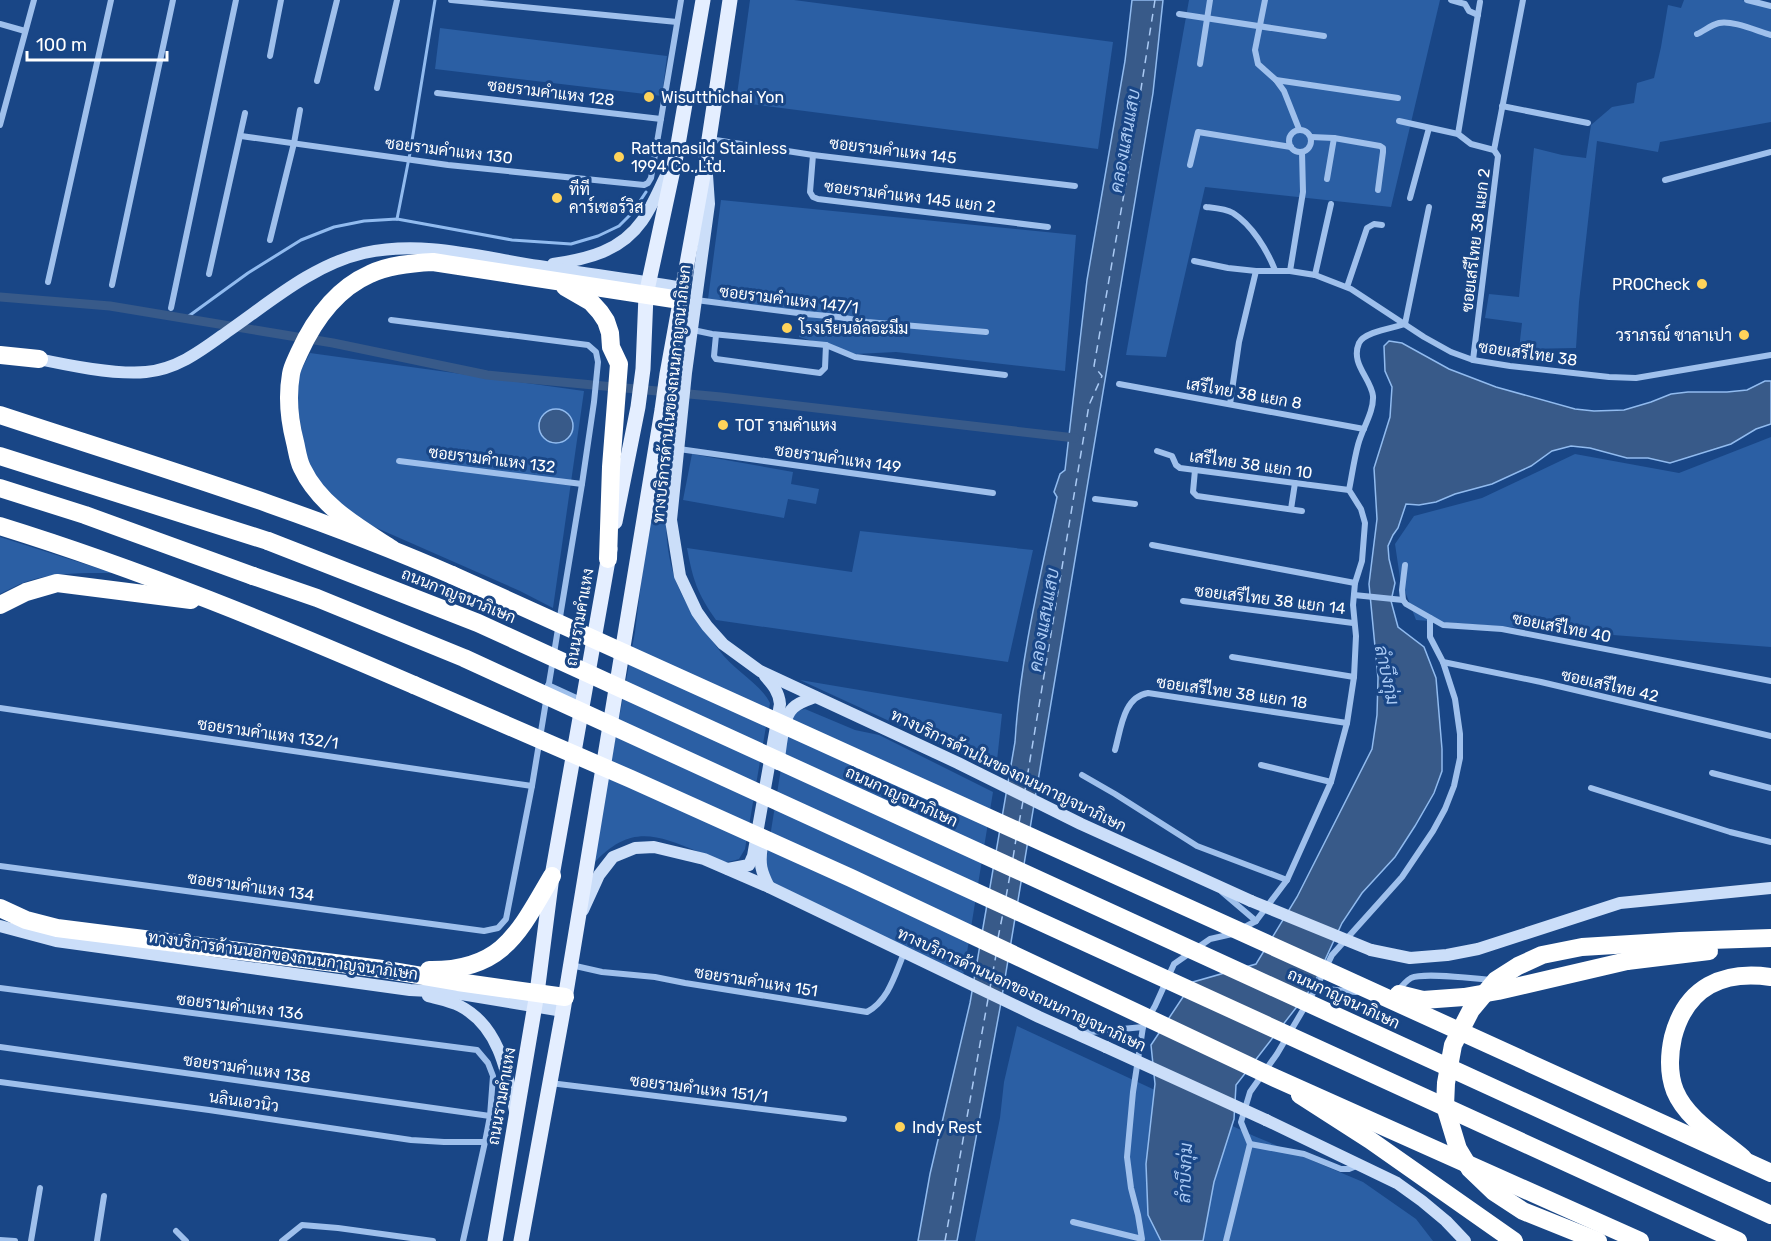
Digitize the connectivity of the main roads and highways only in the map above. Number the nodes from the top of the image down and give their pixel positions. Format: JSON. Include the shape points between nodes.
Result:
{"nodes":[{"id":1,"x":730,"y":0,"type":"edge"},
{"id":2,"x":702,"y":6,"type":"edge"},
{"id":3,"x":727,"y":16,"type":"junction"},
{"id":4,"x":675,"y":156,"type":"junction"},
{"id":5,"x":537,"y":266,"type":"junction"},
{"id":6,"x":556,"y":282,"type":"junction"},
{"id":7,"x":647,"y":289,"type":"junction"},
{"id":8,"x":686,"y":296,"type":"junction"},
{"id":9,"x":0,"y":350,"type":"edge"},
{"id":10,"x":0,"y":355,"type":"edge"},
{"id":11,"x":39,"y":359,"type":"junction"},
{"id":12,"x":0,"y":415,"type":"edge"},
{"id":13,"x":0,"y":456,"type":"edge"},
{"id":14,"x":0,"y":488,"type":"edge"},
{"id":15,"x":0,"y":526,"type":"edge"},
{"id":16,"x":392,"y":549,"type":"junction"},
{"id":17,"x":608,"y":559,"type":"junction"},
{"id":18,"x":217,"y":603,"type":"junction"},
{"id":19,"x":0,"y":605,"type":"edge"},
{"id":20,"x":760,"y":671,"type":"junction"},
{"id":21,"x":815,"y":697,"type":"junction"},
{"id":22,"x":728,"y":869,"type":"junction"},
{"id":23,"x":552,"y":876,"type":"junction"},
{"id":24,"x":769,"y":887,"type":"junction"},
{"id":25,"x":1771,"y":888,"type":"edge"},
{"id":26,"x":0,"y":908,"type":"edge"},
{"id":27,"x":578,"y":921,"type":"junction"},
{"id":28,"x":0,"y":926,"type":"edge"},
{"id":29,"x":1770,"y":942,"type":"edge"},
{"id":30,"x":382,"y":969,"type":"junction"},
{"id":31,"x":1334,"y":974,"type":"junction"},
{"id":32,"x":1771,"y":978,"type":"edge"},
{"id":33,"x":410,"y":990,"type":"junction"},
{"id":34,"x":536,"y":1000,"type":"junction"},
{"id":35,"x":564,"y":1004,"type":"junction"},
{"id":36,"x":1275,"y":1078,"type":"junction"},
{"id":37,"x":515,"y":1116,"type":"junction"},
{"id":38,"x":1751,"y":1164,"type":"junction"},
{"id":39,"x":1771,"y":1173,"type":"edge"},
{"id":40,"x":1771,"y":1215,"type":"edge"},
{"id":41,"x":495,"y":1241,"type":"edge"},
{"id":42,"x":521,"y":1241,"type":"edge"},
{"id":43,"x":1465,"y":1241,"type":"edge"},
{"id":44,"x":1514,"y":1241,"type":"edge"},
{"id":45,"x":1598,"y":1241,"type":"edge"},
{"id":46,"x":1640,"y":1241,"type":"edge"},
{"id":47,"x":1738,"y":1241,"type":"edge"}],
"edges":[{"from":1,"to":3,"type":"main road"},
{"from":2,"to":3,"type":"main road"},
{"from":2,"to":4,"type":"main road","name":"ถนนรามคำแหง"},
{"from":3,"to":8,"type":"main road"},
{"from":4,"to":5,"type":"main road","via":[[643,219],[616,247],[579,261]]},
{"from":4,"to":7,"type":"main road","name":"ถนนรามคำแหง"},
{"from":5,"to":7,"type":"main road"},
{"from":5,"to":11,"type":"main road","via":[[441,249],[374,251],[331,265],[297,283],[197,354],[174,365],[148,372],[117,372]]},
{"from":6,"to":7,"type":"highway"},
{"from":6,"to":16,"type":"highway","via":[[433,262],[411,263],[372,273],[343,292],[309,332],[291,371],[288,408],[302,467],[330,506]]},
{"from":6,"to":17,"type":"highway","via":[[591,302],[600,312],[618,364]]},
{"from":7,"to":8,"type":"highway"},
{"from":7,"to":17,"type":"main road","name":"ถนนรามคำแหง","via":[[638,407]]},
{"from":8,"to":20,"type":"main road","name":"ทางบริการด้านในของถนนกาญจนาภิเษก","via":[[693,330],[671,520],[680,576],[707,626],[723,644]]},
{"from":8,"to":27,"type":"main road","via":[[667,374]]},
{"from":9,"to":11,"type":"main road"},
{"from":10,"to":11,"type":"highway"},
{"from":12,"to":16,"type":"highway"},
{"from":13,"to":40,"type":"highway","name":"ถนนกาญจนาภิเษก","bridge":true,"via":[[268,541],[478,623]]},
{"from":14,"to":47,"type":"highway","bridge":true,"via":[[86,514],[317,598],[464,658]]},
{"from":15,"to":18,"type":"highway","via":[[120,565]]},
{"from":16,"to":31,"type":"highway","bridge":true},
{"from":17,"to":23,"type":"main road","name":"ถนนรามคำแหง"},
{"from":18,"to":19,"type":"highway","via":[[57,584],[26,592]]},
{"from":18,"to":36,"type":"highway","bridge":true,"via":[[631,779]]},
{"from":20,"to":21,"type":"main road","name":"ทางบริการด้านในของถนนกาญจนาภิเษก"},
{"from":20,"to":22,"type":"main road","via":[[774,686],[780,704],[753,856],[749,865]]},
{"from":21,"to":24,"type":"main road","via":[[799,703],[787,717],[760,858],[761,872]]},
{"from":21,"to":25,"type":"main road","name":"ทางบริการด้านในของถนนกาญจนาภิเษก","bridge":true,"via":[[1251,901],[1371,950],[1410,958],[1478,949],[1620,903]]},
{"from":22,"to":24,"type":"main road","name":"ทางบริการด้านนอกของถนนกาญจนาภิเษก"},
{"from":22,"to":27,"type":"main road","name":"ทางบริการด้านนอกของถนนกาญจนาภิเษก","via":[[654,847],[635,848],[613,857],[599,875]]},
{"from":23,"to":30,"type":"highway","via":[[517,933],[488,958],[460,968]]},
{"from":23,"to":34,"type":"main road","name":"ถนนรามคำแหง"},
{"from":24,"to":43,"type":"main road","name":"ทางบริการด้านนอกของถนนกาญจนาภิเษก","bridge":true,"via":[[1397,1183]]},
{"from":26,"to":30,"type":"highway","via":[[57,928]]},
{"from":27,"to":35,"type":"main road"},
{"from":28,"to":33,"type":"main road","name":"ทางบริการด้านนอกของถนนกาญจนาภิเษก","via":[[56,941]]},
{"from":29,"to":31,"type":"highway","bridge":true,"via":[[1628,961],[1464,997],[1423,1000]]},
{"from":29,"to":45,"type":"highway","via":[[1680,941],[1582,947],[1542,955],[1496,980],[1471,1010],[1453,1046],[1446,1083],[1445,1106],[1458,1149],[1470,1169],[1494,1192],[1523,1211]]},
{"from":30,"to":34,"type":"highway"},
{"from":31,"to":38,"type":"highway","bridge":true},
{"from":32,"to":38,"type":"highway","bridge":true,"via":[[1734,976],[1695,995],[1676,1026],[1670,1051],[1670,1073],[1687,1110]]},
{"from":33,"to":34,"type":"main road","name":"ทางบริการด้านนอกของถนนกาญจนาภิเษก"},
{"from":33,"to":37,"type":"main road","via":[[459,1005],[482,1023],[504,1062]]},
{"from":34,"to":35,"type":"highway"},
{"from":34,"to":37,"type":"main road","name":"ถนนรามคำแหง"},
{"from":35,"to":42,"type":"main road"},
{"from":36,"to":44,"type":"highway","bridge":true},
{"from":36,"to":46,"type":"highway","bridge":true},
{"from":37,"to":41,"type":"main road","name":"ถนนรามคำแหง"},
{"from":38,"to":39,"type":"highway","bridge":true}]}
